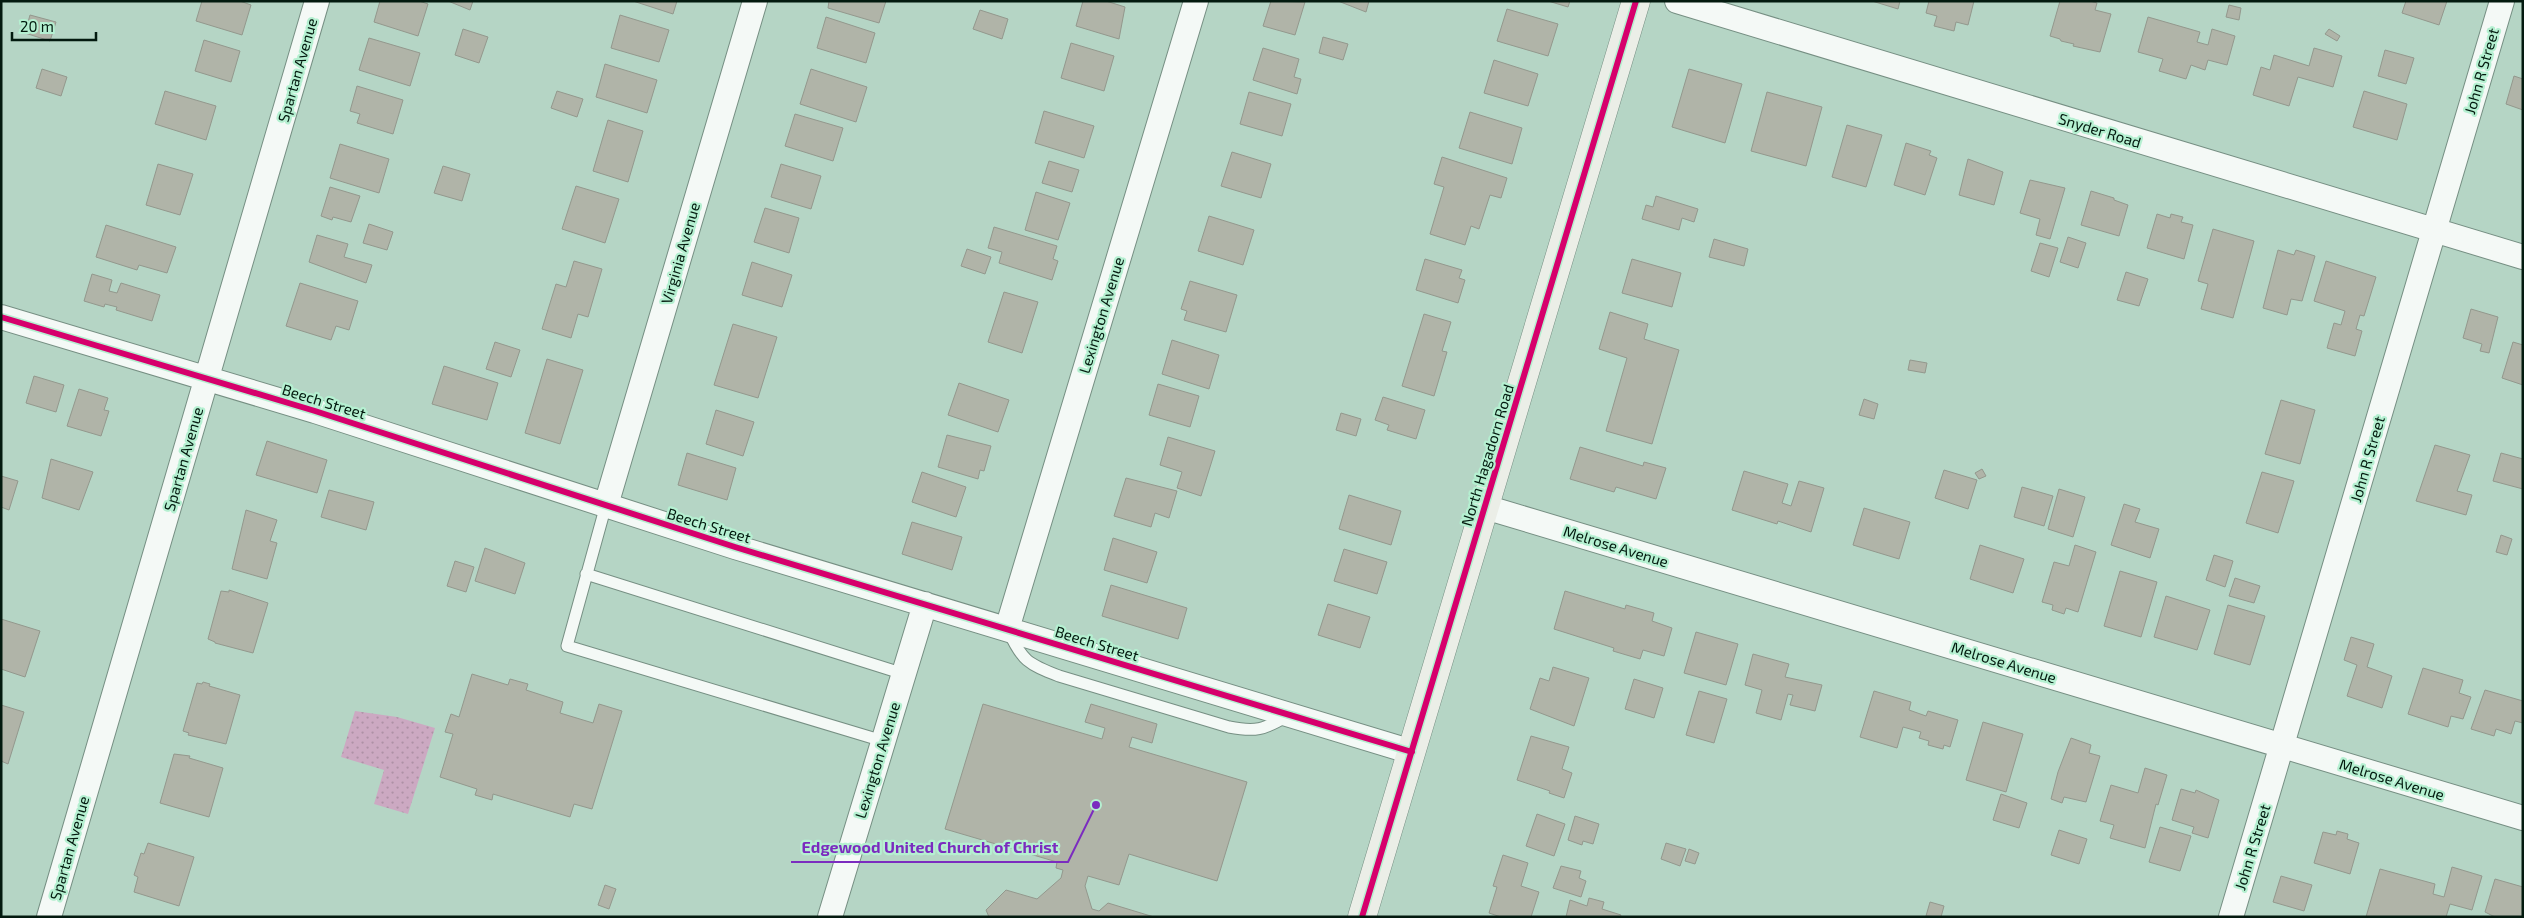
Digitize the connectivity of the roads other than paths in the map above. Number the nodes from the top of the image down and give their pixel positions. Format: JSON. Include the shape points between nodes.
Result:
{"nodes":[{"id":1,"x":317,"y":1,"type":"edge"},
{"id":2,"x":755,"y":1,"type":"edge"},
{"id":3,"x":1196,"y":1,"type":"edge"},
{"id":4,"x":1636,"y":1,"type":"edge"},
{"id":5,"x":1677,"y":1,"type":"edge"},
{"id":6,"x":2502,"y":1,"type":"edge"},
{"id":7,"x":2434,"y":231,"type":"junction"},
{"id":8,"x":2523,"y":257,"type":"edge"},
{"id":9,"x":1,"y":317,"type":"edge"},
{"id":10,"x":206,"y":378,"type":"junction"},
{"id":11,"x":606,"y":505,"type":"junction"},
{"id":12,"x":1485,"y":507,"type":"junction"},
{"id":13,"x":586,"y":574,"type":"junction"},
{"id":14,"x":925,"y":604,"type":"junction"},
{"id":15,"x":1007,"y":629,"type":"junction"},
{"id":16,"x":904,"y":674,"type":"junction"},
{"id":17,"x":883,"y":741,"type":"junction"},
{"id":18,"x":2282,"y":746,"type":"junction"},
{"id":19,"x":1412,"y":752,"type":"junction"},
{"id":20,"x":2523,"y":818,"type":"edge"},
{"id":21,"x":49,"y":917,"type":"edge"},
{"id":22,"x":830,"y":917,"type":"edge"},
{"id":23,"x":1362,"y":917,"type":"edge"},
{"id":24,"x":2231,"y":917,"type":"edge"}],
"edges":[{"from":1,"to":10,"type":"street","name":"Spartan Avenue"},
{"from":2,"to":11,"type":"street","name":"Virginia Avenue"},
{"from":3,"to":15,"type":"street","name":"Lexington Avenue"},
{"from":4,"to":12,"type":"street","name":"North Hagadorn Road"},
{"from":5,"to":7,"type":"street","name":"Snyder Road"},
{"from":6,"to":7,"type":"street","name":"John R Street"},
{"from":7,"to":8,"type":"street","name":"Snyder Road"},
{"from":7,"to":18,"type":"street","name":"John R Street"},
{"from":9,"to":10,"type":"street","name":"Beech Street"},
{"from":10,"to":11,"type":"street","name":"Beech Street","via":[[482,463]]},
{"from":10,"to":21,"type":"street","name":"Spartan Avenue"},
{"from":11,"to":13,"type":"lane"},
{"from":11,"to":14,"type":"street","name":"Beech Street"},
{"from":12,"to":18,"type":"street","name":"Melrose Avenue"},
{"from":12,"to":19,"type":"street","name":"North Hagadorn Road"},
{"from":13,"to":16,"type":"lane"},
{"from":13,"to":17,"type":"lane","via":[[567,646]]},
{"from":14,"to":15,"type":"street","name":"Beech Street"},
{"from":14,"to":16,"type":"street","name":"Lexington Avenue"},
{"from":15,"to":19,"type":"street","name":"Beech Street"},
{"from":16,"to":17,"type":"street","name":"Lexington Avenue"},
{"from":17,"to":22,"type":"street","name":"Lexington Avenue"},
{"from":18,"to":20,"type":"street","name":"Melrose Avenue"},
{"from":18,"to":24,"type":"street","name":"John R Street"},
{"from":19,"to":23,"type":"street","name":"North Hagadorn Road"}]}
